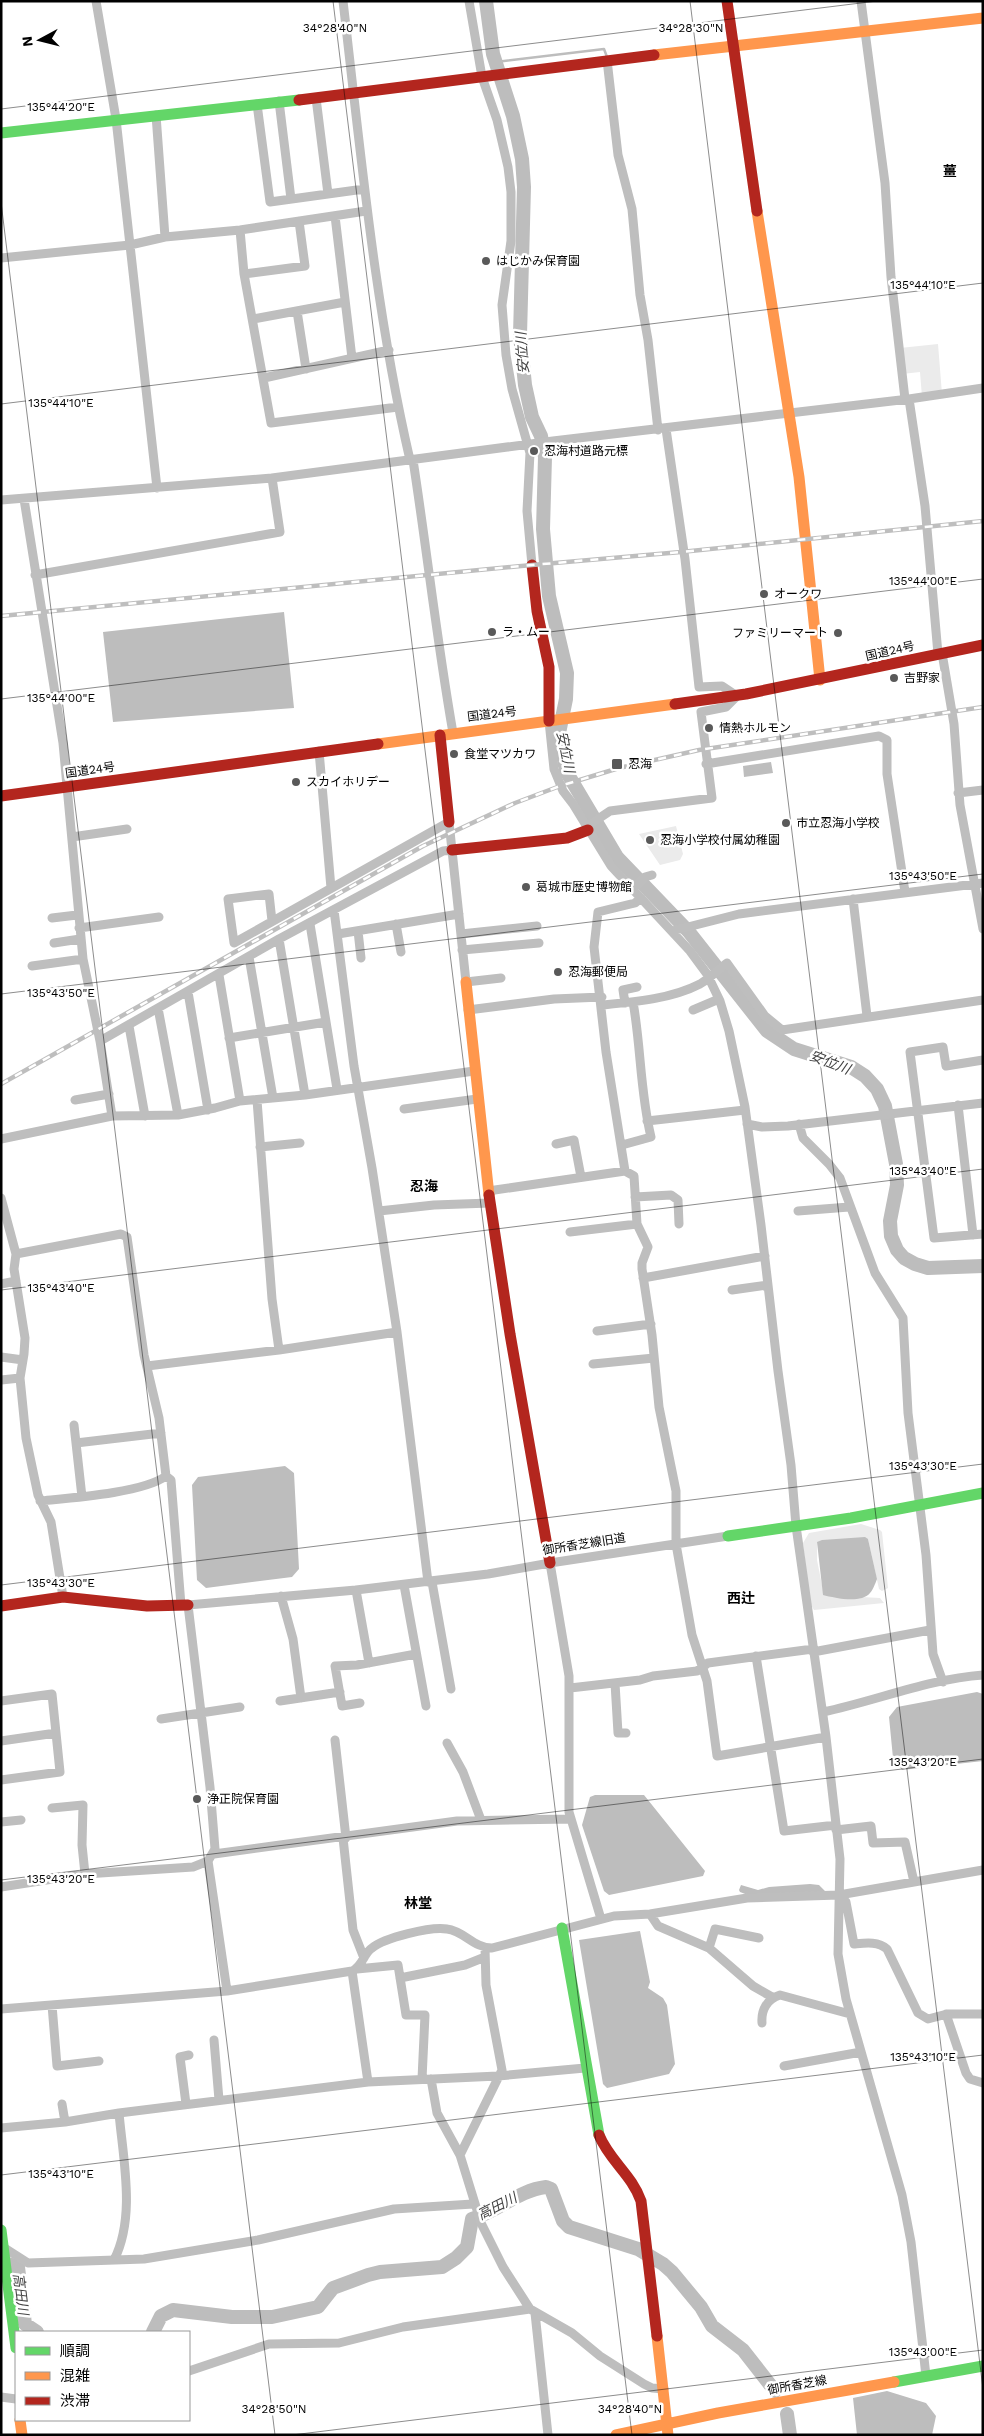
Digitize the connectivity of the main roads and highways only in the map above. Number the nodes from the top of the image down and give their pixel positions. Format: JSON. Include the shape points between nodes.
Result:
{"nodes":[{"id":1,"x":726,"y":1,"type":"edge"},
{"id":2,"x":983,"y":18,"type":"edge"},
{"id":3,"x":732,"y":45,"type":"junction"},
{"id":4,"x":1,"y":133,"type":"edge"},
{"id":5,"x":532,"y":564,"type":"road end"},
{"id":6,"x":983,"y":645,"type":"edge"},
{"id":7,"x":820,"y":680,"type":"junction"},
{"id":8,"x":552,"y":721,"type":"junction"},
{"id":9,"x":440,"y":735,"type":"junction"},
{"id":10,"x":1,"y":796,"type":"edge"},
{"id":11,"x":449,"y":822,"type":"road end"},
{"id":12,"x":588,"y":827,"type":"road end"},
{"id":13,"x":452,"y":850,"type":"road end"},
{"id":14,"x":466,"y":982,"type":"road end"},
{"id":15,"x":983,"y":1493,"type":"edge"},
{"id":16,"x":728,"y":1536,"type":"road end"},
{"id":17,"x":550,"y":1563,"type":"road end"},
{"id":18,"x":184,"y":1605,"type":"road end"},
{"id":19,"x":1,"y":1606,"type":"edge"},
{"id":20,"x":562,"y":1928,"type":"road end"},
{"id":21,"x":1,"y":2230,"type":"edge"},
{"id":22,"x":5,"y":2288,"type":"edge"},
{"id":23,"x":15,"y":2343,"type":"edge"},
{"id":24,"x":983,"y":2366,"type":"edge"},
{"id":25,"x":20,"y":2421,"type":"edge"},
{"id":26,"x":668,"y":2429,"type":"edge"},
{"id":27,"x":22,"y":2435,"type":"edge"},
{"id":28,"x":616,"y":2435,"type":"edge"}],
"edges":[{"from":1,"to":3,"type":"main road"},
{"from":2,"to":3,"type":"main road"},
{"from":3,"to":4,"type":"main road","via":[[316,98]]},
{"from":3,"to":7,"type":"main road","via":[[799,477]]},
{"from":5,"to":8,"type":"main road","via":[[537,611],[549,667]]},
{"from":6,"to":7,"type":"main road","name":"国道24号"},
{"from":7,"to":8,"type":"main road","name":"国道24号","via":[[737,696]]},
{"from":8,"to":9,"type":"main road","name":"国道24号"},
{"from":9,"to":10,"type":"main road","name":"国道24号"},
{"from":9,"to":11,"type":"main road"},
{"from":12,"to":13,"type":"main road","via":[[567,838]]},
{"from":14,"to":17,"type":"main road","via":[[488,1191]]},
{"from":15,"to":16,"type":"main road","name":"御所香芝線旧道"},
{"from":18,"to":19,"type":"main road","via":[[147,1606],[63,1597]]},
{"from":20,"to":26,"type":"main road","via":[[585,2068],[600,2136],[638,2190]]},
{"from":21,"to":22,"type":"main road"},
{"from":22,"to":23,"type":"main road"},
{"from":24,"to":26,"type":"main road","name":"御所香芝線"},
{"from":25,"to":27,"type":"main road"},
{"from":26,"to":28,"type":"main road","name":"御所香芝線"}]}
